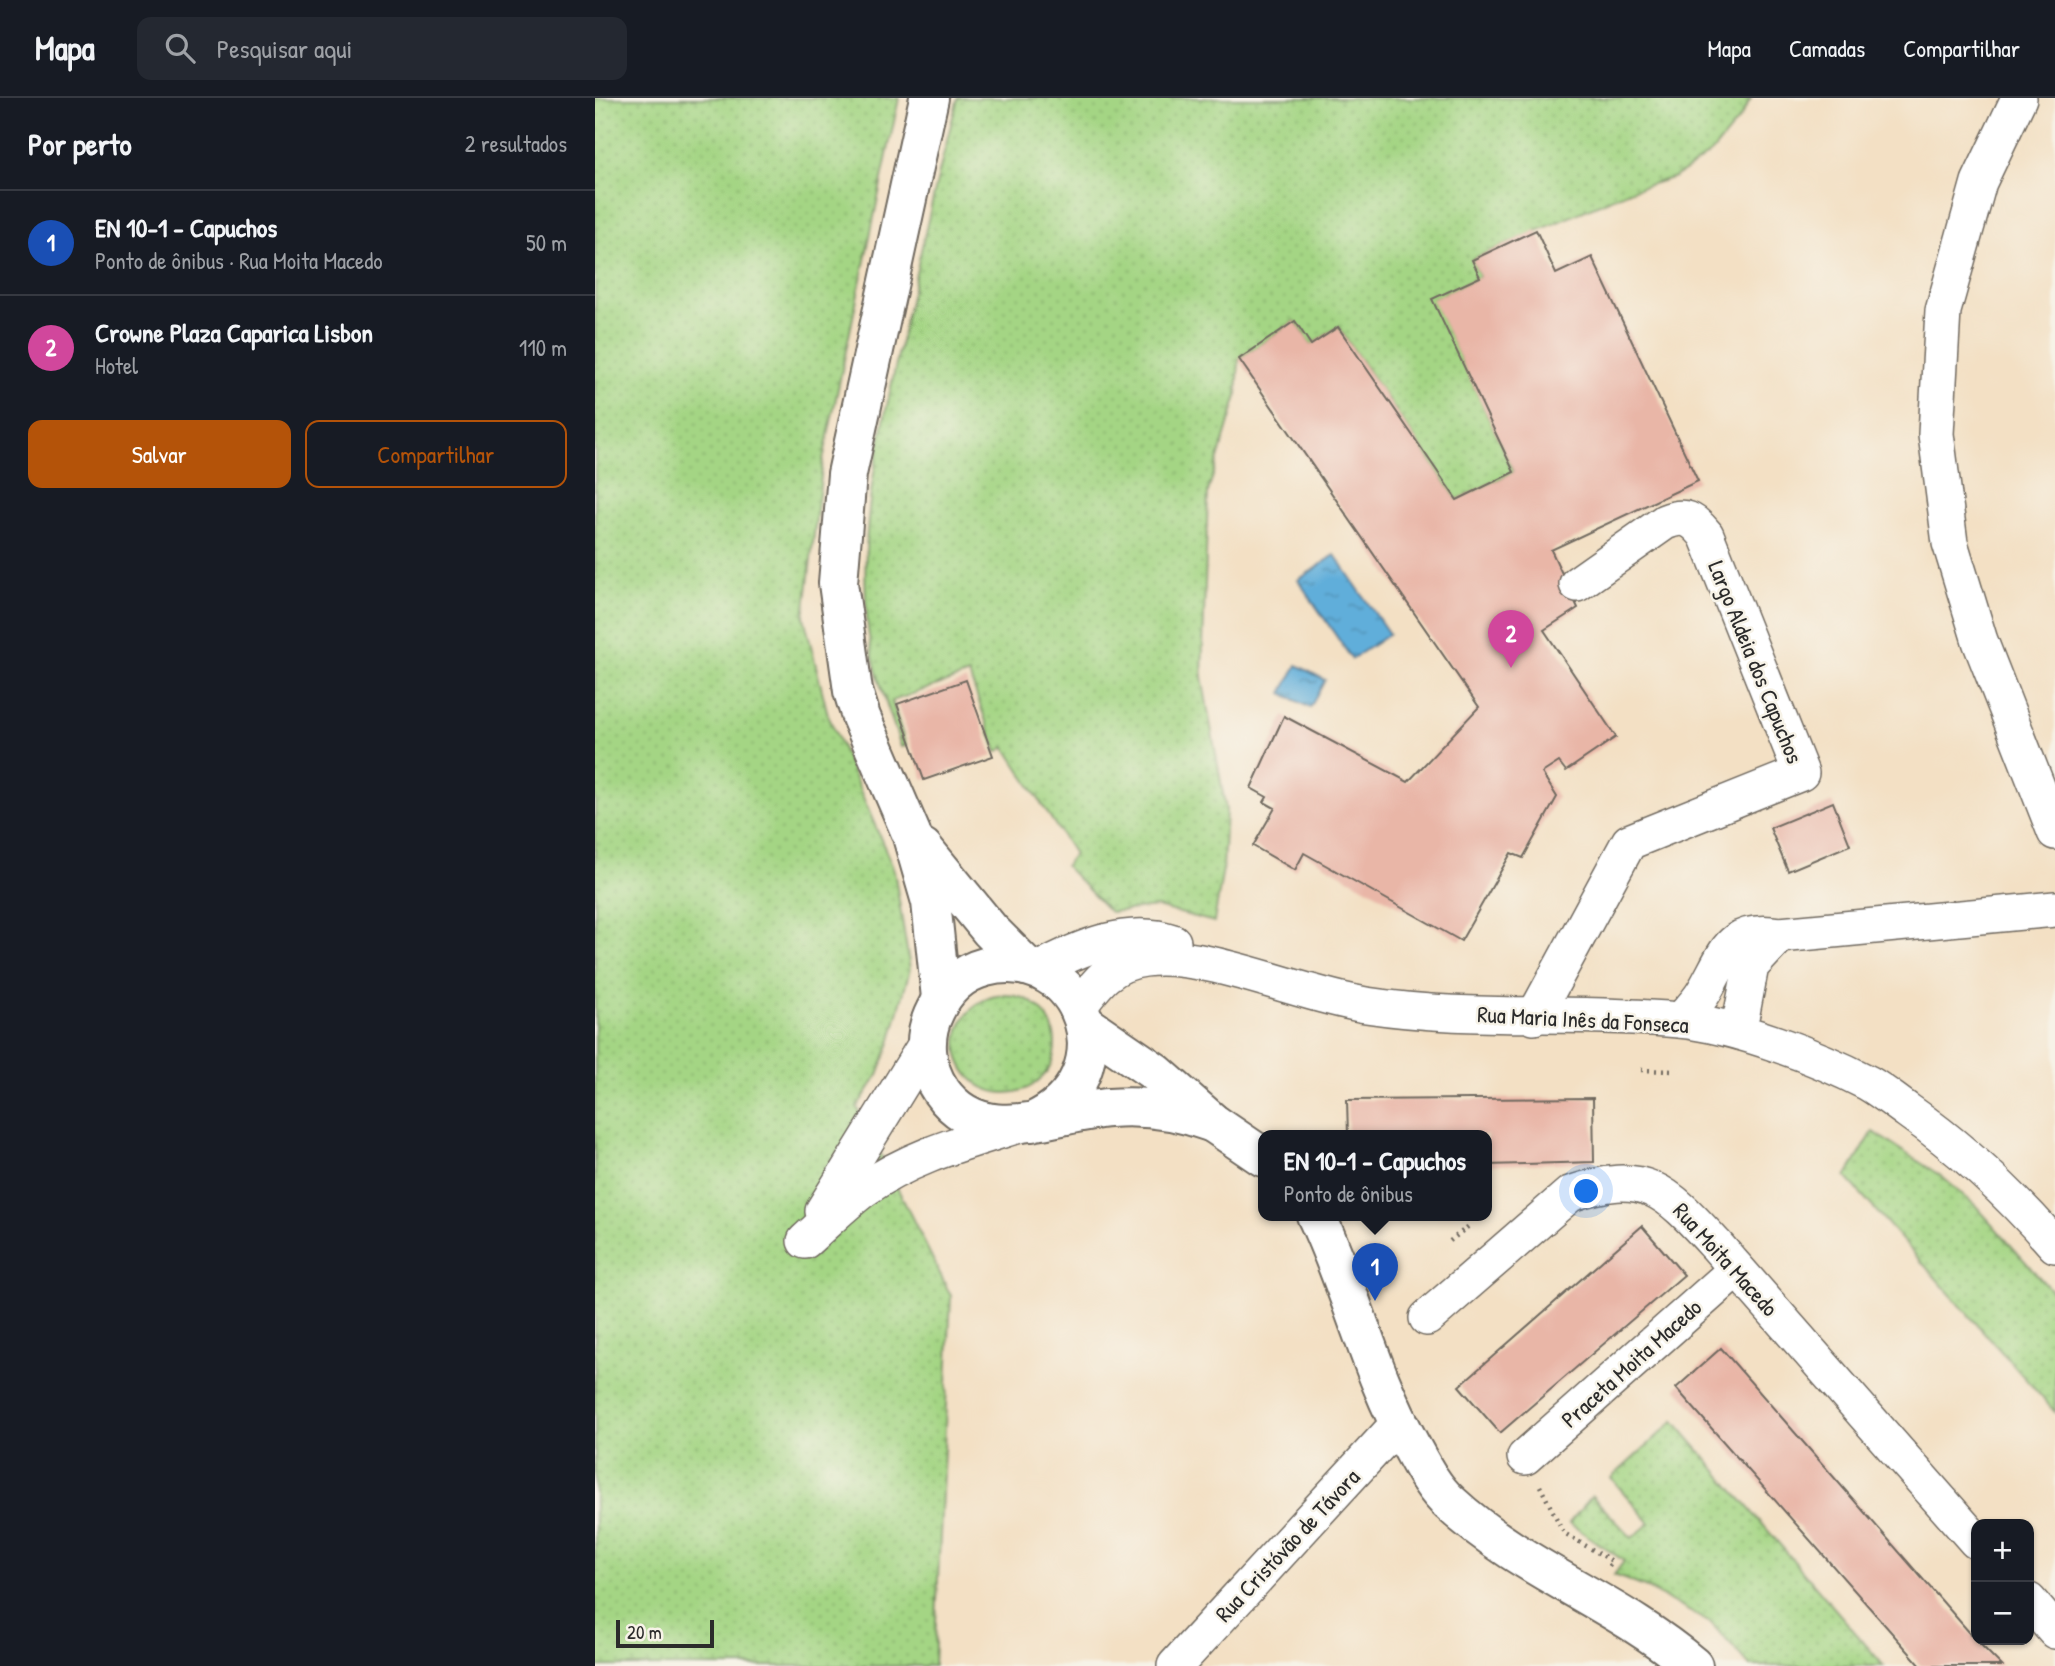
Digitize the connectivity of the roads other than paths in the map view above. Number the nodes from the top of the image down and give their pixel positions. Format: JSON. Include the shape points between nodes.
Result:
{"nodes":[{"id":1,"x":929,"y":98,"type":"edge"},
{"id":2,"x":2019,"y":98,"type":"edge"},
{"id":3,"x":1577,"y":584,"type":"dead end"},
{"id":4,"x":2055,"y":832,"type":"edge"},
{"id":5,"x":911,"y":833,"type":"junction"},
{"id":6,"x":2055,"y":909,"type":"edge"},
{"id":7,"x":1780,"y":935,"type":"junction"},
{"id":8,"x":1212,"y":965,"type":"junction"},
{"id":9,"x":1032,"y":968,"type":"junction"},
{"id":10,"x":941,"y":998,"type":"junction"},
{"id":11,"x":1081,"y":1016,"type":"junction"},
{"id":12,"x":1534,"y":1017,"type":"junction"},
{"id":13,"x":1681,"y":1020,"type":"junction"},
{"id":14,"x":1735,"y":1030,"type":"junction"},
{"id":15,"x":926,"y":1044,"type":"junction"},
{"id":16,"x":1025,"y":1123,"type":"junction"},
{"id":17,"x":1213,"y":1123,"type":"junction"},
{"id":18,"x":1258,"y":1154,"type":"edge"},
{"id":19,"x":1317,"y":1221,"type":"edge"},
{"id":20,"x":2055,"y":1245,"type":"edge"},
{"id":21,"x":1737,"y":1269,"type":"junction"},
{"id":22,"x":1427,"y":1318,"type":"dead end"},
{"id":23,"x":1398,"y":1424,"type":"junction"},
{"id":24,"x":1525,"y":1457,"type":"road end"},
{"id":25,"x":1971,"y":1535,"type":"edge"},
{"id":26,"x":2034,"y":1607,"type":"edge"},
{"id":27,"x":2055,"y":1631,"type":"edge"},
{"id":28,"x":1175,"y":1666,"type":"edge"},
{"id":29,"x":1693,"y":1666,"type":"edge"}],
"edges":[{"from":1,"to":5,"type":"main road","via":[[846,474],[838,558],[839,606],[853,691]]},
{"from":2,"to":4,"type":"street","via":[[1979,182],[1943,311],[1935,434],[1950,543],[1980,641]]},
{"from":3,"to":12,"type":"street","name":"Largo Aldeia dos Capuchos","via":[[1665,522],[1679,516],[1694,520],[1706,535],[1801,773],[1629,842]]},
{"from":5,"to":9,"type":"main road","via":[[990,930]]},
{"from":5,"to":10,"type":"main road","via":[[931,902]]},
{"from":6,"to":7,"type":"street"},
{"from":7,"to":13,"type":"street","via":[[1746,934],[1730,944],[1704,992]]},
{"from":7,"to":14,"type":"street","via":[[1751,966]]},
{"from":8,"to":9,"type":"street","name":"Rua Maria Inês da Fonseca","via":[[1175,943],[1144,936],[1105,942]]},
{"from":8,"to":11,"type":"street","name":"Rua Maria Inês da Fonseca","via":[[1162,958],[1131,962],[1107,973]]},
{"from":8,"to":12,"type":"street","name":"Rua Maria Inês da Fonseca","via":[[1368,1006]]},
{"from":9,"to":10,"type":"main road","via":[[994,965],[978,969]]},
{"from":9,"to":11,"type":"main road","via":[[1068,992]]},
{"from":10,"to":15,"type":"main road","via":[[930,1020]]},
{"from":11,"to":16,"type":"main road","via":[[1087,1055],[1077,1084],[1058,1107]]},
{"from":11,"to":17,"type":"main road"},
{"from":12,"to":13,"type":"street","name":"Rua Maria Inês da Fonseca"},
{"from":13,"to":14,"type":"street","name":"Rua Maria Inês da Fonseca"},
{"from":14,"to":20,"type":"street","name":"Rua Maria Inês da Fonseca","via":[[1869,1084],[1955,1144]]},
{"from":15,"to":16,"type":"main road","via":[[933,1078],[954,1106],[984,1122]]},
{"from":15,"to":16,"type":"street","via":[[805,1241],[883,1177],[929,1155]]},
{"from":16,"to":17,"type":"main road","via":[[1090,1110],[1137,1108],[1179,1110]]},
{"from":17,"to":18,"type":"main road"},
{"from":19,"to":23,"type":"main road"},
{"from":21,"to":22,"type":"street","name":"Rua Moita Macedo","via":[[1674,1200],[1647,1186],[1625,1182],[1593,1186],[1570,1194]]},
{"from":21,"to":24,"type":"street","name":"Praceta Moita Macedo"},
{"from":21,"to":25,"type":"street","name":"Rua Moita Macedo"},
{"from":23,"to":28,"type":"street","name":"Rua Cristóvão de Távora"},
{"from":23,"to":29,"type":"main road","via":[[1448,1502],[1512,1552],[1649,1634]]},
{"from":26,"to":27,"type":"street"}]}
